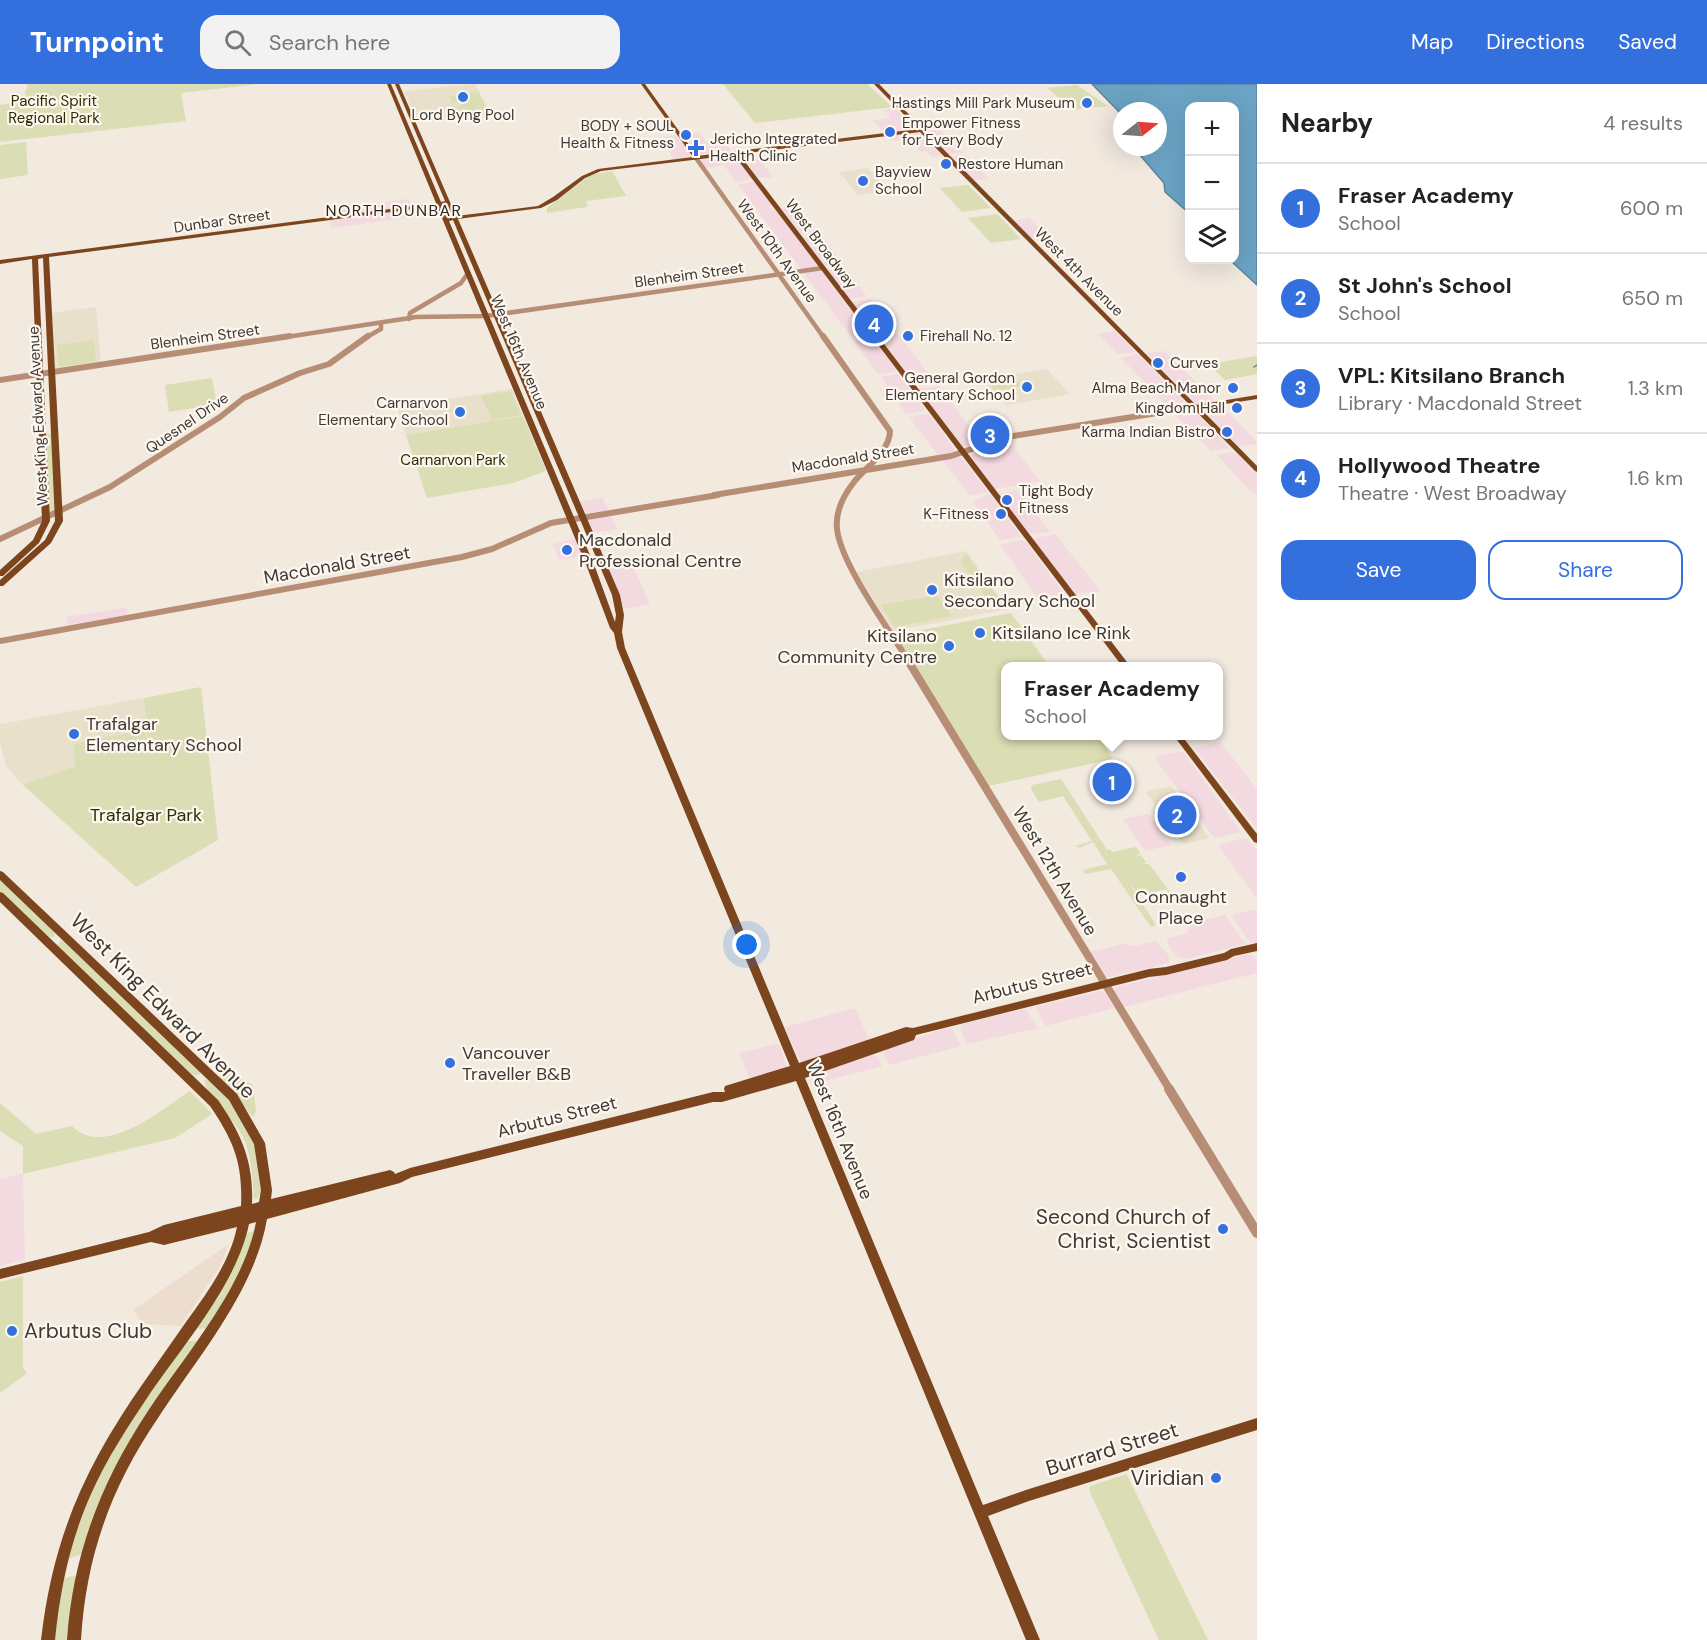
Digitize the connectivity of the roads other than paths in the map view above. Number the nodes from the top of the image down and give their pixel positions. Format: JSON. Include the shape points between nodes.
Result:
{"nodes":[{"id":1,"x":390,"y":84,"type":"edge"},
{"id":2,"x":397,"y":84,"type":"edge"},
{"id":3,"x":643,"y":84,"type":"edge"},
{"id":4,"x":871,"y":84,"type":"edge"},
{"id":5,"x":876,"y":84,"type":"edge"},
{"id":6,"x":883,"y":92,"type":"junction"},
{"id":7,"x":921,"y":130,"type":"junction"},
{"id":8,"x":735,"y":153,"type":"junction"},
{"id":9,"x":696,"y":158,"type":"junction"},
{"id":10,"x":448,"y":203,"type":"junction"},
{"id":11,"x":440,"y":204,"type":"junction"},
{"id":12,"x":455,"y":219,"type":"junction"},
{"id":13,"x":447,"y":220,"type":"junction"},
{"id":14,"x":46,"y":256,"type":"junction"},
{"id":15,"x":35,"y":258,"type":"junction"},
{"id":16,"x":0,"y":262,"type":"edge"},
{"id":17,"x":46,"y":265,"type":"junction"},
{"id":18,"x":823,"y":268,"type":"junction"},
{"id":19,"x":468,"y":273,"type":"junction"},
{"id":20,"x":779,"y":274,"type":"junction"},
{"id":21,"x":460,"y":284,"type":"junction"},
{"id":22,"x":473,"y":285,"type":"junction"},
{"id":23,"x":496,"y":314,"type":"junction"},
{"id":24,"x":486,"y":316,"type":"junction"},
{"id":25,"x":411,"y":319,"type":"junction"},
{"id":26,"x":381,"y":323,"type":"junction"},
{"id":27,"x":502,"y":328,"type":"junction"},
{"id":28,"x":39,"y":358,"type":"junction"},
{"id":29,"x":52,"y":372,"type":"junction"},
{"id":30,"x":40,"y":374,"type":"junction"},
{"id":31,"x":0,"y":380,"type":"edge"},
{"id":32,"x":53,"y":384,"type":"junction"},
{"id":33,"x":1257,"y":397,"type":"edge"},
{"id":34,"x":1195,"y":407,"type":"junction"},
{"id":35,"x":963,"y":453,"type":"junction"},
{"id":36,"x":1257,"y":470,"type":"edge"},
{"id":37,"x":863,"y":471,"type":"junction"},
{"id":38,"x":60,"y":512,"type":"junction"},
{"id":39,"x":583,"y":517,"type":"junction"},
{"id":40,"x":46,"y":518,"type":"junction"},
{"id":41,"x":571,"y":519,"type":"junction"},
{"id":42,"x":33,"y":524,"type":"junction"},
{"id":43,"x":44,"y":527,"type":"junction"},
{"id":44,"x":0,"y":539,"type":"edge"},
{"id":45,"x":0,"y":574,"type":"edge"},
{"id":46,"x":0,"y":584,"type":"edge"},
{"id":47,"x":618,"y":632,"type":"junction"},
{"id":48,"x":0,"y":641,"type":"edge"},
{"id":49,"x":1123,"y":662,"type":"edge"},
{"id":50,"x":1182,"y":740,"type":"edge"},
{"id":51,"x":1257,"y":840,"type":"edge"},
{"id":52,"x":0,"y":874,"type":"edge"},
{"id":53,"x":0,"y":896,"type":"edge"},
{"id":54,"x":1257,"y":947,"type":"edge"},
{"id":55,"x":1104,"y":984,"type":"junction"},
{"id":56,"x":797,"y":1073,"type":"junction"},
{"id":57,"x":264,"y":1211,"type":"junction"},
{"id":58,"x":244,"y":1216,"type":"junction"},
{"id":59,"x":1257,"y":1233,"type":"edge"},
{"id":60,"x":0,"y":1274,"type":"edge"},
{"id":61,"x":1257,"y":1424,"type":"edge"},
{"id":62,"x":980,"y":1513,"type":"junction"},
{"id":63,"x":48,"y":1640,"type":"edge"},
{"id":64,"x":74,"y":1640,"type":"edge"},
{"id":65,"x":1033,"y":1640,"type":"edge"}],
"edges":[{"from":1,"to":11,"type":"main road","name":"West 16th Avenue"},
{"from":2,"to":10,"type":"main road","name":"West 16th Avenue"},
{"from":3,"to":9,"type":"main road","name":"West 10th Avenue"},
{"from":4,"to":6,"type":"main road","name":"West 4th Avenue"},
{"from":5,"to":6,"type":"main road","name":"West 4th Avenue"},
{"from":6,"to":7,"type":"main road","name":"West 4th Avenue"},
{"from":7,"to":8,"type":"main road"},
{"from":7,"to":34,"type":"main road","name":"West 4th Avenue"},
{"from":8,"to":9,"type":"main road"},
{"from":8,"to":18,"type":"main road","name":"West Broadway"},
{"from":9,"to":12,"type":"main road","via":[[600,170],[585,175],[542,206]]},
{"from":9,"to":20,"type":"street","name":"West 10th Avenue"},
{"from":10,"to":11,"type":"main road","name":"Dunbar Street"},
{"from":10,"to":12,"type":"main road","name":"West 16th Avenue"},
{"from":11,"to":13,"type":"main road","name":"West 16th Avenue"},
{"from":11,"to":14,"type":"main road","name":"Dunbar Street"},
{"from":12,"to":13,"type":"main road"},
{"from":12,"to":23,"type":"main road","name":"West 16th Avenue"},
{"from":13,"to":19,"type":"main road","name":"West 16th Avenue"},
{"from":14,"to":15,"type":"main road","name":"Dunbar Street"},
{"from":14,"to":17,"type":"main road","name":"West King Edward Avenue"},
{"from":15,"to":16,"type":"main road","name":"Dunbar Street"},
{"from":15,"to":17,"type":"main road"},
{"from":15,"to":28,"type":"main road","name":"West King Edward Avenue"},
{"from":17,"to":29,"type":"main road","name":"West King Edward Avenue"},
{"from":18,"to":20,"type":"street","name":"Blenheim Street"},
{"from":18,"to":35,"type":"main road","name":"West Broadway"},
{"from":19,"to":21,"type":"street"},
{"from":19,"to":22,"type":"main road","name":"West 16th Avenue"},
{"from":20,"to":23,"type":"street","name":"Blenheim Street"},
{"from":20,"to":37,"type":"street","name":"West 10th Avenue","via":[[890,433],[888,443]]},
{"from":21,"to":22,"type":"street"},
{"from":21,"to":25,"type":"street","via":[[410,314]]},
{"from":22,"to":24,"type":"main road","name":"West 16th Avenue"},
{"from":23,"to":24,"type":"street","name":"Blenheim Street"},
{"from":23,"to":27,"type":"main road","name":"West 16th Avenue"},
{"from":24,"to":25,"type":"street","name":"Blenheim Street"},
{"from":24,"to":27,"type":"main road"},
{"from":24,"to":41,"type":"main road","name":"West 16th Avenue"},
{"from":25,"to":26,"type":"street","name":"Blenheim Street"},
{"from":26,"to":29,"type":"street","name":"Blenheim Street"},
{"from":26,"to":38,"type":"street","name":"Quesnel Drive","via":[[381,329],[329,364],[244,398],[145,466]]},
{"from":27,"to":39,"type":"main road","name":"West 16th Avenue"},
{"from":28,"to":29,"type":"main road","via":[[46,370]]},
{"from":28,"to":30,"type":"main road","name":"West King Edward Avenue"},
{"from":29,"to":30,"type":"street","name":"Blenheim Street"},
{"from":29,"to":32,"type":"main road","name":"West King Edward Avenue"},
{"from":30,"to":31,"type":"street","name":"Blenheim Street"},
{"from":30,"to":32,"type":"main road"},
{"from":30,"to":40,"type":"main road","name":"West King Edward Avenue"},
{"from":32,"to":38,"type":"main road","name":"West King Edward Avenue"},
{"from":33,"to":34,"type":"main road","name":"Macdonald Street"},
{"from":34,"to":35,"type":"street","name":"Macdonald Street","via":[[1020,436]]},
{"from":34,"to":36,"type":"main road","name":"West 4th Avenue"},
{"from":35,"to":37,"type":"street","name":"Macdonald Street"},
{"from":35,"to":49,"type":"main road","name":"West Broadway"},
{"from":37,"to":39,"type":"street","name":"Macdonald Street"},
{"from":37,"to":55,"type":"street","name":"West 12th Avenue","via":[[841,497],[835,522],[839,543]]},
{"from":38,"to":40,"type":"street","name":"Quesnel Drive"},
{"from":38,"to":46,"type":"main road","name":"West King Edward Avenue","via":[[48,541]]},
{"from":39,"to":41,"type":"street","name":"Macdonald Street"},
{"from":39,"to":47,"type":"main road","name":"West 16th Avenue","via":[[618,600]]},
{"from":40,"to":42,"type":"street","name":"Quesnel Drive"},
{"from":40,"to":43,"type":"main road","name":"West King Edward Avenue"},
{"from":41,"to":47,"type":"main road","name":"West 16th Avenue"},
{"from":41,"to":48,"type":"street","name":"Macdonald Street","via":[[542,526],[474,555]]},
{"from":42,"to":43,"type":"main road"},
{"from":42,"to":44,"type":"street","name":"Quesnel Drive"},
{"from":43,"to":45,"type":"main road","name":"West King Edward Avenue","via":[[32,545]]},
{"from":47,"to":56,"type":"main road","name":"West 16th Avenue","via":[[621,648]]},
{"from":50,"to":51,"type":"main road"},
{"from":52,"to":57,"type":"main road","name":"West King Edward Avenue","via":[[240,1106],[263,1156]]},
{"from":53,"to":58,"type":"main road","name":"West King Edward Avenue","via":[[223,1114],[236,1134],[246,1165]]},
{"from":54,"to":55,"type":"main road","name":"Arbutus Street"},
{"from":55,"to":56,"type":"main road","name":"Arbutus Street","via":[[914,1032],[910,1037]]},
{"from":55,"to":59,"type":"street","name":"West 12th Avenue"},
{"from":56,"to":57,"type":"main road","name":"Arbutus Street"},
{"from":56,"to":62,"type":"main road","name":"West 16th Avenue"},
{"from":57,"to":58,"type":"main road","name":"Arbutus Street"},
{"from":57,"to":64,"type":"main road","name":"West King Edward Avenue","via":[[257,1245],[238,1286],[110,1488],[81,1579]]},
{"from":58,"to":60,"type":"main road","name":"Arbutus Street","via":[[164,1240],[152,1237]]},
{"from":58,"to":63,"type":"main road","name":"West King Edward Avenue","via":[[225,1275],[111,1443],[82,1498],[59,1571]]},
{"from":61,"to":62,"type":"main road","name":"Burrard Street"},
{"from":62,"to":65,"type":"main road","name":"West 16th Avenue"}]}
